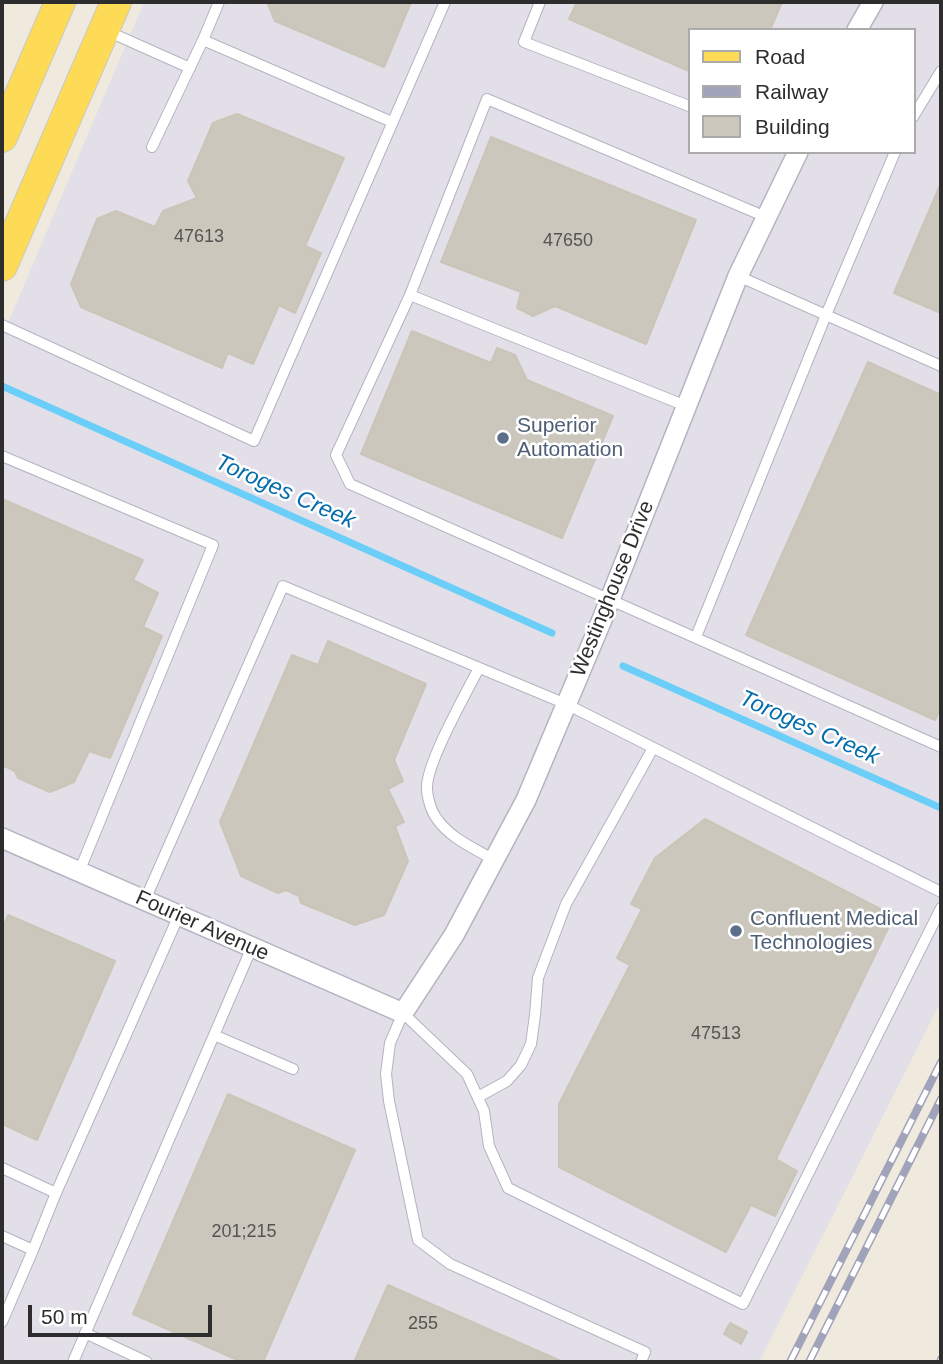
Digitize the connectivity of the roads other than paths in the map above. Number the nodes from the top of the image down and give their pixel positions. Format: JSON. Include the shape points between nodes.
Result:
{"nodes":[{"id":1,"x":61,"y":2,"type":"edge"},
{"id":2,"x":116,"y":2,"type":"edge"},
{"id":3,"x":219,"y":2,"type":"edge"},
{"id":4,"x":445,"y":2,"type":"edge"},
{"id":5,"x":540,"y":2,"type":"edge"},
{"id":6,"x":873,"y":2,"type":"edge"},
{"id":7,"x":859,"y":28,"type":"edge"},
{"id":8,"x":104,"y":30,"type":"junction"},
{"id":9,"x":203,"y":40,"type":"junction"},
{"id":10,"x":190,"y":68,"type":"junction"},
{"id":11,"x":941,"y":71,"type":"edge"},
{"id":12,"x":688,"y":106,"type":"edge"},
{"id":13,"x":915,"y":114,"type":"edge"},
{"id":14,"x":393,"y":122,"type":"junction"},
{"id":15,"x":2,"y":137,"type":"edge"},
{"id":16,"x":152,"y":147,"type":"dead end"},
{"id":17,"x":797,"y":154,"type":"edge"},
{"id":18,"x":894,"y":154,"type":"edge"},
{"id":19,"x":766,"y":217,"type":"junction"},
{"id":20,"x":2,"y":266,"type":"edge"},
{"id":21,"x":738,"y":276,"type":"junction"},
{"id":22,"x":410,"y":295,"type":"junction"},
{"id":23,"x":826,"y":315,"type":"junction"},
{"id":24,"x":2,"y":325,"type":"edge"},
{"id":25,"x":941,"y":366,"type":"edge"},
{"id":26,"x":686,"y":406,"type":"junction"},
{"id":27,"x":2,"y":456,"type":"edge"},
{"id":28,"x":611,"y":598,"type":"junction"},
{"id":29,"x":696,"y":637,"type":"junction"},
{"id":30,"x":479,"y":668,"type":"junction"},
{"id":31,"x":566,"y":705,"type":"junction"},
{"id":32,"x":941,"y":747,"type":"edge"},
{"id":33,"x":653,"y":748,"type":"junction"},
{"id":34,"x":2,"y":839,"type":"edge"},
{"id":35,"x":494,"y":860,"type":"junction"},
{"id":36,"x":79,"y":872,"type":"junction"},
{"id":37,"x":941,"y":892,"type":"edge"},
{"id":38,"x":145,"y":900,"type":"junction"},
{"id":39,"x":941,"y":908,"type":"edge"},
{"id":40,"x":179,"y":915,"type":"junction"},
{"id":41,"x":252,"y":947,"type":"junction"},
{"id":42,"x":403,"y":1013,"type":"junction"},
{"id":43,"x":214,"y":1035,"type":"junction"},
{"id":44,"x":293,"y":1069,"type":"dead end"},
{"id":45,"x":478,"y":1097,"type":"junction"},
{"id":46,"x":2,"y":1168,"type":"edge"},
{"id":47,"x":56,"y":1193,"type":"junction"},
{"id":48,"x":2,"y":1236,"type":"edge"},
{"id":49,"x":33,"y":1250,"type":"junction"},
{"id":50,"x":2,"y":1322,"type":"edge"},
{"id":51,"x":85,"y":1333,"type":"junction"},
{"id":52,"x":73,"y":1362,"type":"edge"},
{"id":53,"x":147,"y":1362,"type":"edge"},
{"id":54,"x":641,"y":1362,"type":"edge"}],
"edges":[{"from":1,"to":15,"type":"main road"},
{"from":2,"to":8,"type":"main road"},
{"from":3,"to":9,"type":"lane"},
{"from":4,"to":14,"type":"lane"},
{"from":5,"to":12,"type":"lane","via":[[524,42]]},
{"from":6,"to":7,"type":"street"},
{"from":8,"to":10,"type":"lane"},
{"from":8,"to":20,"type":"main road"},
{"from":9,"to":10,"type":"lane"},
{"from":9,"to":14,"type":"lane"},
{"from":10,"to":16,"type":"lane"},
{"from":11,"to":13,"type":"lane"},
{"from":14,"to":24,"type":"lane","via":[[254,441]]},
{"from":17,"to":19,"type":"street","name":"Westinghouse Drive"},
{"from":18,"to":23,"type":"lane"},
{"from":19,"to":21,"type":"street","name":"Westinghouse Drive"},
{"from":19,"to":22,"type":"lane","via":[[487,99]]},
{"from":21,"to":23,"type":"lane"},
{"from":21,"to":26,"type":"street","name":"Westinghouse Drive"},
{"from":22,"to":26,"type":"lane"},
{"from":22,"to":28,"type":"lane","via":[[336,455],[350,484]]},
{"from":23,"to":25,"type":"lane"},
{"from":23,"to":29,"type":"lane"},
{"from":26,"to":28,"type":"street","name":"Westinghouse Drive"},
{"from":27,"to":36,"type":"lane","via":[[213,545]]},
{"from":28,"to":29,"type":"lane"},
{"from":28,"to":31,"type":"street","name":"Westinghouse Drive"},
{"from":29,"to":32,"type":"lane"},
{"from":30,"to":31,"type":"lane"},
{"from":30,"to":35,"type":"lane","via":[[431,765],[426,787],[437,818],[455,837]]},
{"from":30,"to":38,"type":"lane","via":[[283,586]]},
{"from":31,"to":33,"type":"lane"},
{"from":31,"to":35,"type":"street","name":"Westinghouse Drive","via":[[526,800]]},
{"from":33,"to":37,"type":"lane"},
{"from":33,"to":45,"type":"lane","via":[[566,904],[538,978],[531,1044],[521,1065],[507,1081]]},
{"from":34,"to":36,"type":"street","name":"Fourier Avenue"},
{"from":35,"to":42,"type":"street","name":"Westinghouse Drive","via":[[454,935]]},
{"from":36,"to":38,"type":"street","name":"Fourier Avenue"},
{"from":38,"to":40,"type":"street","name":"Fourier Avenue"},
{"from":39,"to":45,"type":"lane","via":[[743,1304],[508,1188],[489,1146]]},
{"from":40,"to":41,"type":"street","name":"Fourier Avenue"},
{"from":40,"to":47,"type":"lane"},
{"from":41,"to":42,"type":"street","name":"Fourier Avenue"},
{"from":41,"to":43,"type":"lane"},
{"from":42,"to":45,"type":"lane","via":[[467,1073]]},
{"from":42,"to":54,"type":"lane","via":[[390,1043],[386,1074],[418,1240],[450,1264],[645,1352]]},
{"from":43,"to":44,"type":"lane"},
{"from":43,"to":51,"type":"lane"},
{"from":46,"to":47,"type":"lane"},
{"from":47,"to":49,"type":"lane"},
{"from":48,"to":49,"type":"lane"},
{"from":49,"to":50,"type":"lane"},
{"from":51,"to":52,"type":"lane"},
{"from":51,"to":53,"type":"lane"}]}
